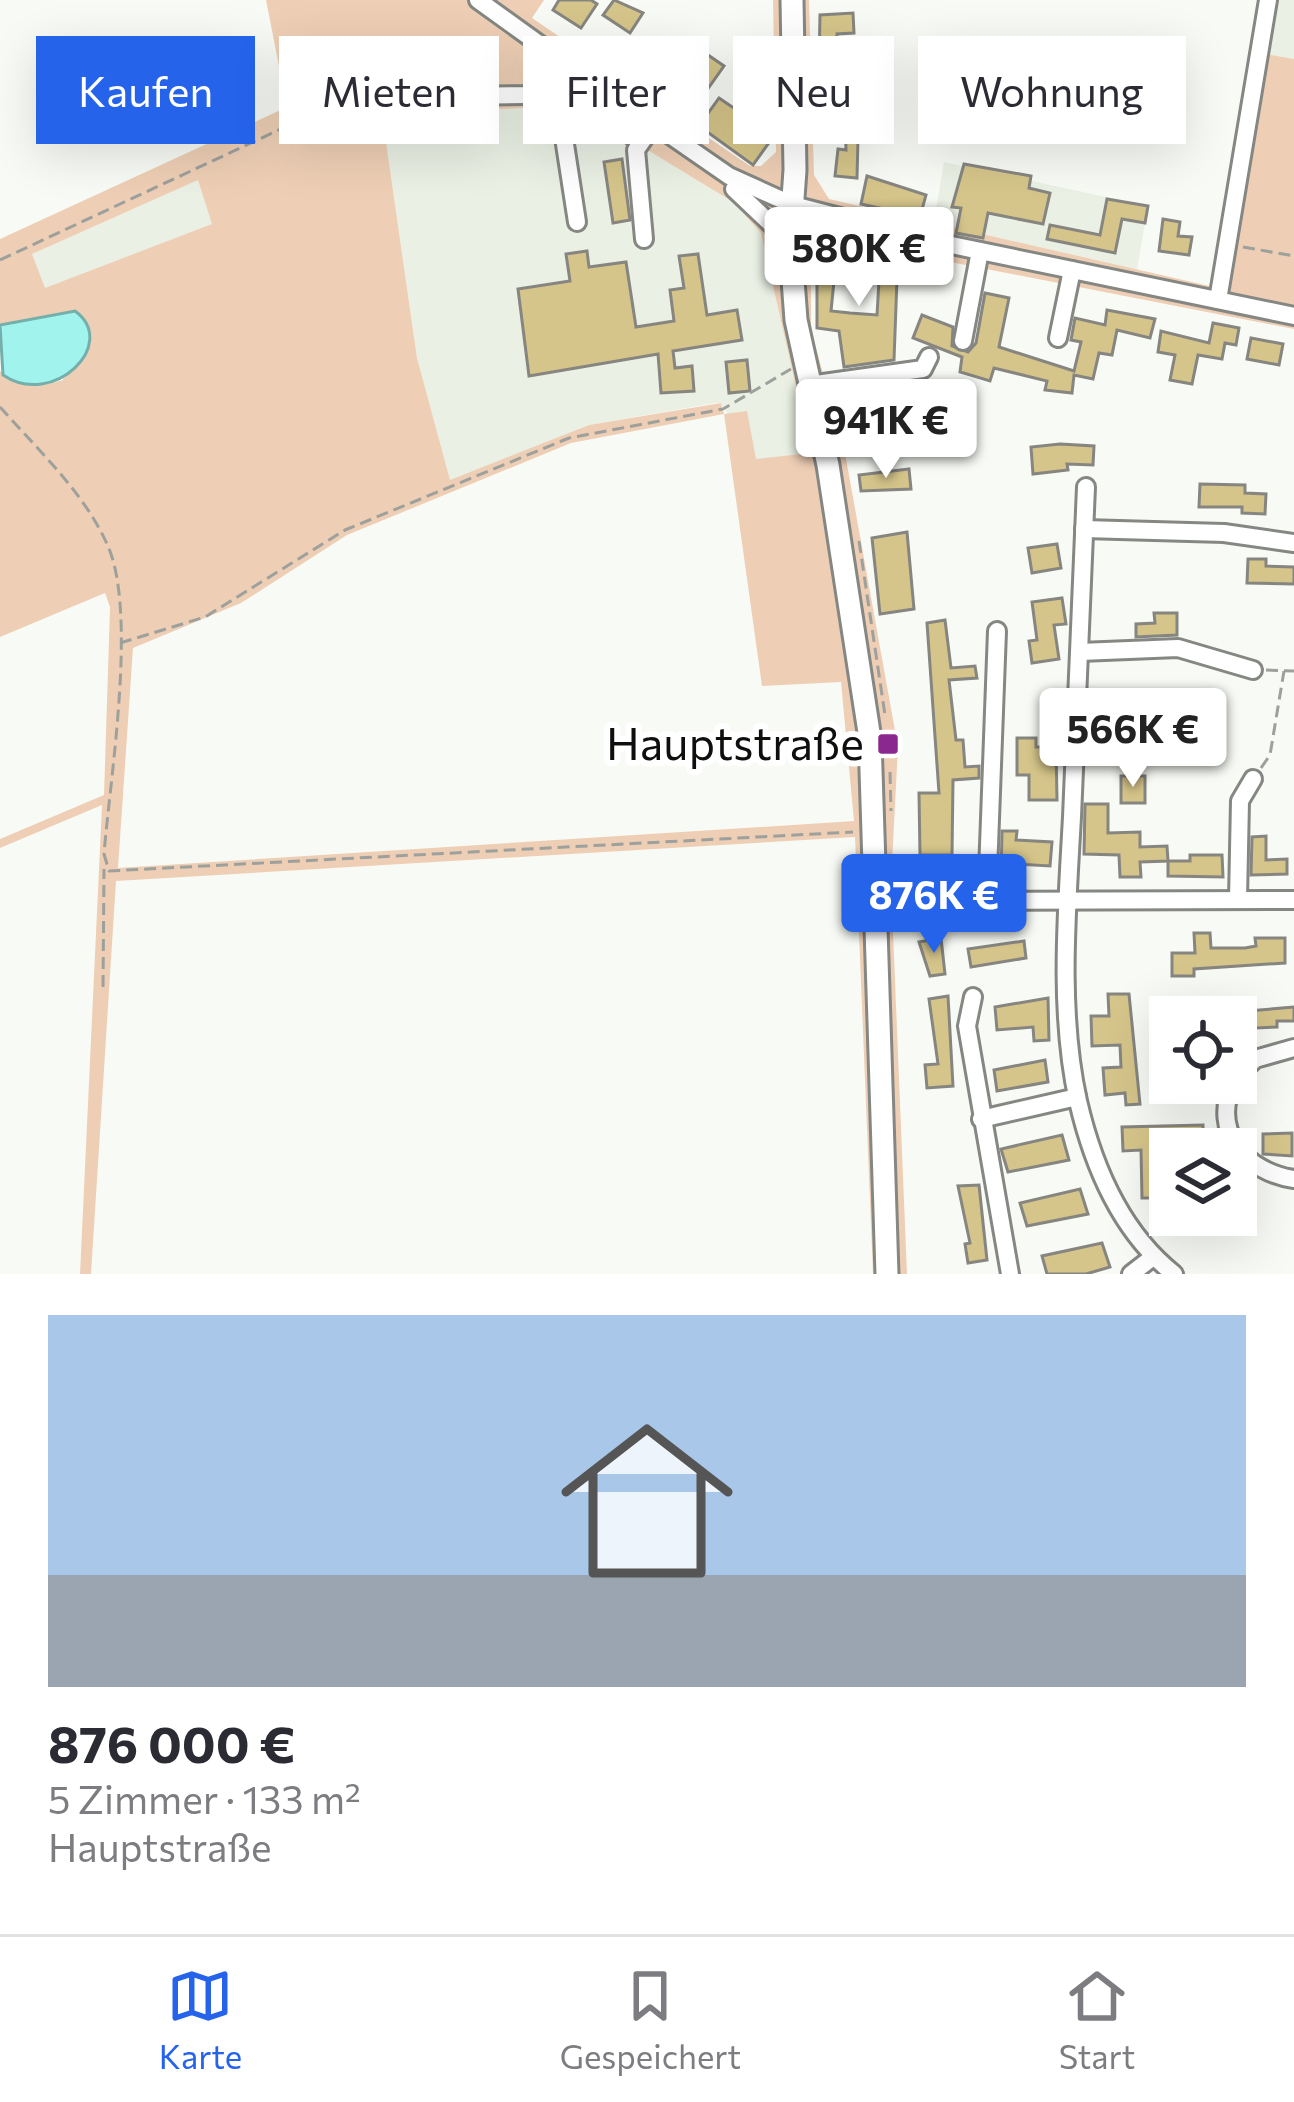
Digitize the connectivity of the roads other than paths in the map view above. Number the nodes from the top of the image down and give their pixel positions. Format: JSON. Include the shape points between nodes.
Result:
{"nodes":[{"id":1,"x":478,"y":0,"type":"edge"},
{"id":2,"x":792,"y":0,"type":"edge"},
{"id":3,"x":1268,"y":0,"type":"edge"},
{"id":4,"x":529,"y":36,"type":"edge"},
{"id":5,"x":561,"y":144,"type":"edge"},
{"id":6,"x":639,"y":144,"type":"edge"},
{"id":7,"x":666,"y":144,"type":"edge"},
{"id":8,"x":670,"y":144,"type":"edge"},
{"id":9,"x":794,"y":206,"type":"junction"},
{"id":10,"x":577,"y":222,"type":"dead end"},
{"id":11,"x":644,"y":238,"type":"dead end"},
{"id":12,"x":980,"y":251,"type":"junction"},
{"id":13,"x":1072,"y":270,"type":"junction"},
{"id":14,"x":794,"y":288,"type":"junction"},
{"id":15,"x":1218,"y":300,"type":"junction"},
{"id":16,"x":1294,"y":316,"type":"edge"},
{"id":17,"x":1058,"y":338,"type":"dead end"},
{"id":18,"x":963,"y":341,"type":"dead end"},
{"id":19,"x":929,"y":357,"type":"dead end"},
{"id":20,"x":807,"y":376,"type":"junction"},
{"id":21,"x":1086,"y":487,"type":"dead end"},
{"id":22,"x":1084,"y":529,"type":"junction"},
{"id":23,"x":1294,"y":543,"type":"edge"},
{"id":24,"x":997,"y":631,"type":"dead end"},
{"id":25,"x":1080,"y":652,"type":"junction"},
{"id":26,"x":1253,"y":670,"type":"road end"},
{"id":27,"x":1253,"y":779,"type":"road end"},
{"id":28,"x":1238,"y":898,"type":"junction"},
{"id":29,"x":988,"y":899,"type":"junction"},
{"id":30,"x":1068,"y":899,"type":"junction"},
{"id":31,"x":1294,"y":900,"type":"edge"},
{"id":32,"x":875,"y":901,"type":"junction"},
{"id":33,"x":973,"y":997,"type":"dead end"},
{"id":34,"x":1294,"y":1048,"type":"edge"},
{"id":35,"x":1257,"y":1059,"type":"edge"},
{"id":36,"x":1077,"y":1097,"type":"junction"},
{"id":37,"x":1227,"y":1104,"type":"edge"},
{"id":38,"x":981,"y":1119,"type":"junction"},
{"id":39,"x":1294,"y":1179,"type":"edge"},
{"id":40,"x":1154,"y":1257,"type":"junction"},
{"id":41,"x":887,"y":1274,"type":"edge"},
{"id":42,"x":1010,"y":1274,"type":"edge"},
{"id":43,"x":1131,"y":1274,"type":"edge"},
{"id":44,"x":1174,"y":1274,"type":"edge"}],
"edges":[{"from":1,"to":4,"type":"street"},
{"from":2,"to":9,"type":"main road"},
{"from":3,"to":15,"type":"street"},
{"from":5,"to":10,"type":"street"},
{"from":6,"to":11,"type":"street"},
{"from":7,"to":14,"type":"street","via":[[747,198],[773,226]]},
{"from":8,"to":9,"type":"street"},
{"from":9,"to":12,"type":"street"},
{"from":9,"to":14,"type":"main road"},
{"from":12,"to":13,"type":"street"},
{"from":12,"to":18,"type":"street"},
{"from":13,"to":15,"type":"street"},
{"from":13,"to":17,"type":"street"},
{"from":14,"to":20,"type":"main road"},
{"from":15,"to":16,"type":"street"},
{"from":19,"to":20,"type":"street","via":[[923,370]]},
{"from":20,"to":32,"type":"main road","via":[[861,660]]},
{"from":21,"to":22,"type":"street"},
{"from":22,"to":23,"type":"street"},
{"from":22,"to":25,"type":"street"},
{"from":24,"to":29,"type":"street"},
{"from":25,"to":26,"type":"street","via":[[1178,648]]},
{"from":25,"to":30,"type":"street"},
{"from":27,"to":28,"type":"street","via":[[1240,801]]},
{"from":28,"to":30,"type":"street"},
{"from":28,"to":31,"type":"street"},
{"from":29,"to":30,"type":"street"},
{"from":29,"to":32,"type":"street"},
{"from":30,"to":36,"type":"street"},
{"from":32,"to":41,"type":"main road"},
{"from":33,"to":38,"type":"street","via":[[967,1026]]},
{"from":34,"to":35,"type":"street"},
{"from":36,"to":38,"type":"street"},
{"from":36,"to":40,"type":"street","via":[[1106,1185]]},
{"from":37,"to":39,"type":"street","via":[[1232,1141],[1257,1169]]},
{"from":38,"to":42,"type":"street"},
{"from":40,"to":43,"type":"street"},
{"from":40,"to":44,"type":"street"}]}
